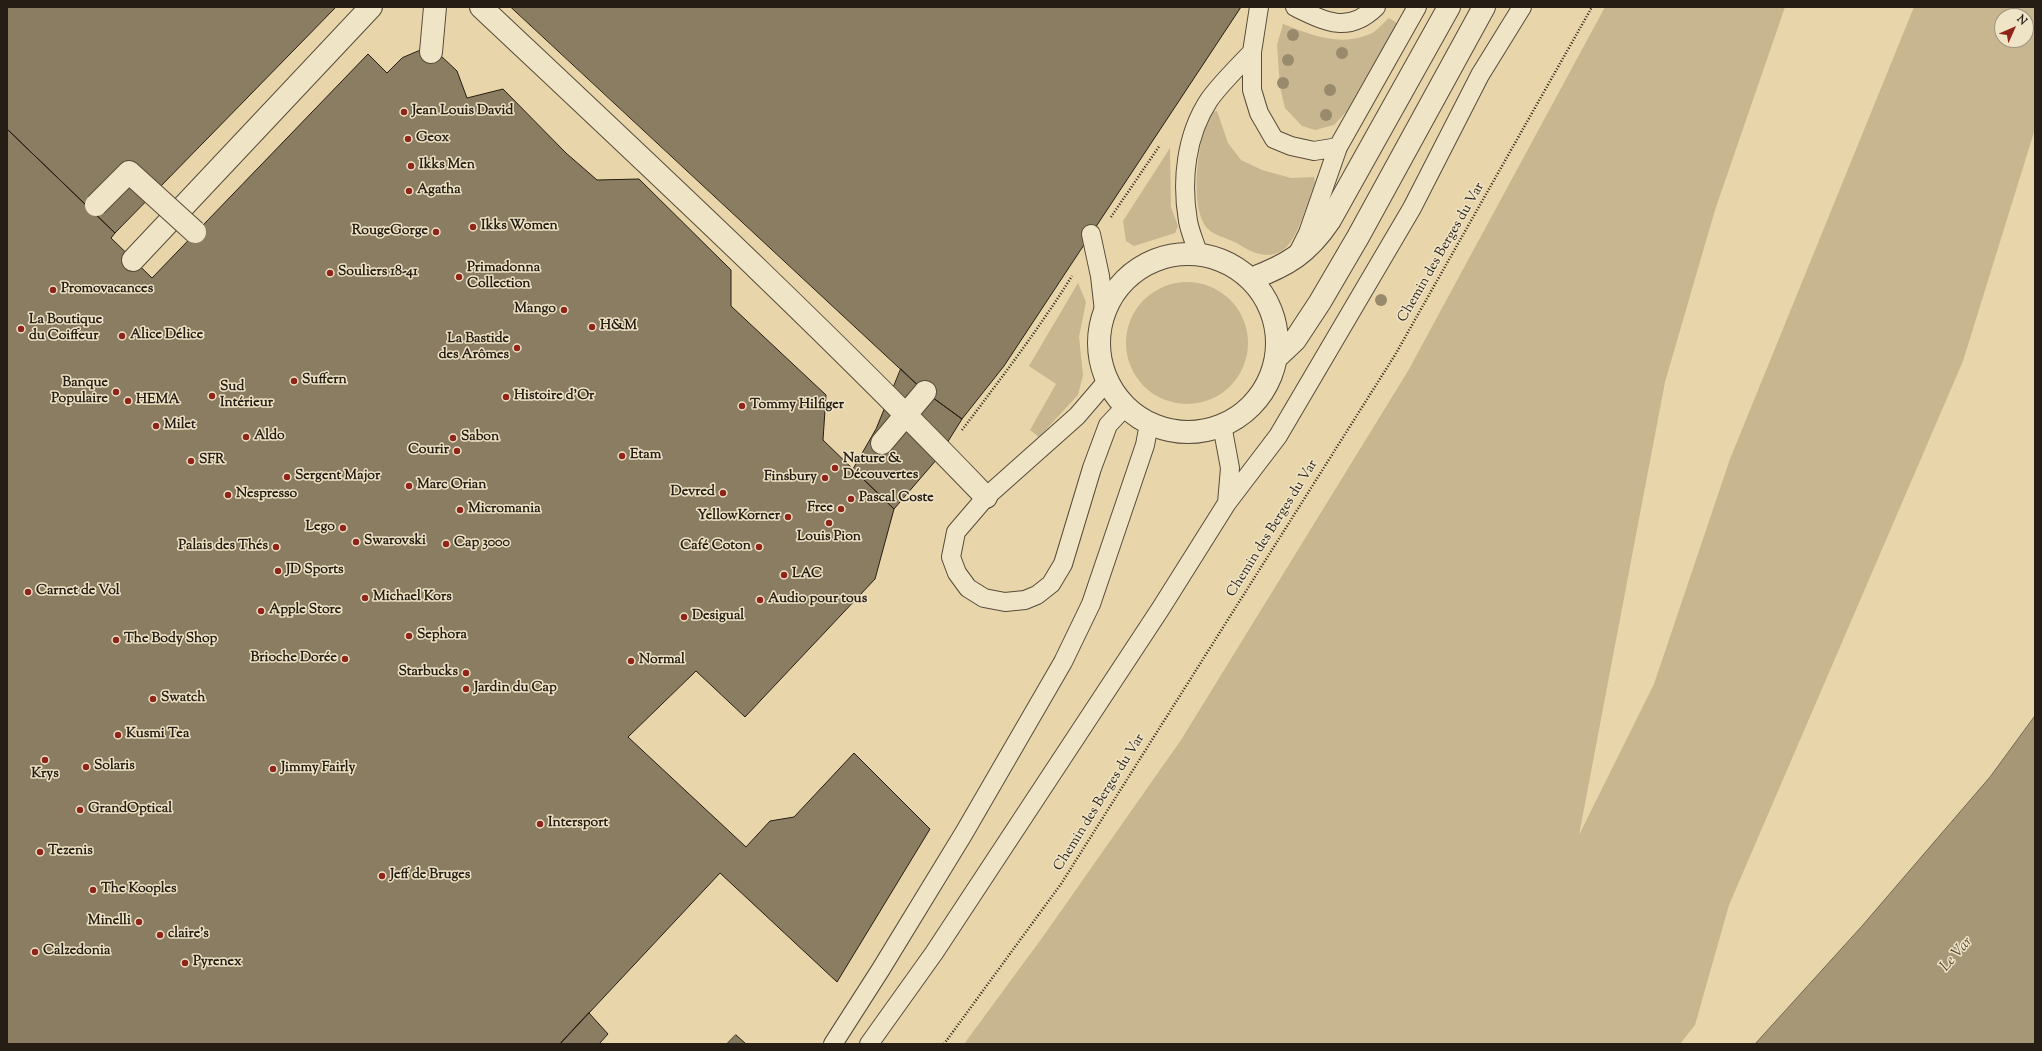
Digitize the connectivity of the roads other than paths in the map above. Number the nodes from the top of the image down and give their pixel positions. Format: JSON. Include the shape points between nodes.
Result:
{"nodes":[{"id":1,"x":371,"y":7,"type":"edge"},
{"id":2,"x":435,"y":7,"type":"edge"},
{"id":3,"x":481,"y":7,"type":"edge"},
{"id":4,"x":1259,"y":7,"type":"edge"},
{"id":5,"x":1295,"y":7,"type":"edge"},
{"id":6,"x":1376,"y":7,"type":"edge"},
{"id":7,"x":1417,"y":7,"type":"edge"},
{"id":8,"x":1449,"y":7,"type":"edge"},
{"id":9,"x":1484,"y":7,"type":"edge"},
{"id":10,"x":1522,"y":7,"type":"edge"},
{"id":11,"x":431,"y":52,"type":"dead end"},
{"id":12,"x":1252,"y":52,"type":"junction"},
{"id":13,"x":1338,"y":147,"type":"junction"},
{"id":14,"x":93,"y":208,"type":"dead end"},
{"id":15,"x":195,"y":232,"type":"dead end"},
{"id":16,"x":1091,"y":234,"type":"dead end"},
{"id":17,"x":1198,"y":253,"type":"junction"},
{"id":18,"x":1296,"y":258,"type":"junction"},
{"id":19,"x":133,"y":260,"type":"dead end"},
{"id":20,"x":1251,"y":279,"type":"junction"},
{"id":21,"x":1104,"y":311,"type":"junction"},
{"id":22,"x":1277,"y":357,"type":"junction"},
{"id":23,"x":1107,"y":381,"type":"junction"},
{"id":24,"x":926,"y":392,"type":"dead end"},
{"id":25,"x":1125,"y":407,"type":"junction"},
{"id":26,"x":907,"y":414,"type":"junction"},
{"id":27,"x":1150,"y":424,"type":"junction"},
{"id":28,"x":1222,"y":425,"type":"junction"},
{"id":29,"x":882,"y":442,"type":"dead end"},
{"id":30,"x":986,"y":497,"type":"junction"},
{"id":31,"x":1227,"y":503,"type":"junction"},
{"id":32,"x":833,"y":1044,"type":"edge"},
{"id":33,"x":869,"y":1044,"type":"edge"}],
"edges":[{"from":1,"to":19,"type":"street"},
{"from":2,"to":11,"type":"street"},
{"from":3,"to":26,"type":"street"},
{"from":4,"to":12,"type":"lane"},
{"from":5,"to":6,"type":"lane","via":[[1319,18],[1344,24],[1366,17]]},
{"from":7,"to":13,"type":"lane"},
{"from":8,"to":18,"type":"street","via":[[1330,220],[1316,240]]},
{"from":9,"to":22,"type":"street","via":[[1320,302],[1295,340]]},
{"from":10,"to":31,"type":"lane","via":[[1480,75],[1412,208],[1278,436]]},
{"from":12,"to":13,"type":"lane","via":[[1252,90],[1259,113],[1274,139],[1314,151]]},
{"from":12,"to":17,"type":"lane","via":[[1210,99],[1199,116],[1191,136],[1184,178],[1188,221]]},
{"from":13,"to":18,"type":"lane","via":[[1308,233]]},
{"from":14,"to":15,"type":"street","bridge":true,"via":[[129,172]]},
{"from":16,"to":21,"type":"lane"},
{"from":17,"to":20,"type":"street","via":[[1226,262]]},
{"from":17,"to":21,"type":"street","via":[[1168,255],[1141,266],[1118,286]]},
{"from":18,"to":20,"type":"street"},
{"from":20,"to":22,"type":"street","via":[[1268,303],[1277,329]]},
{"from":21,"to":23,"type":"street","via":[[1098,342],[1099,358]]},
{"from":22,"to":28,"type":"street","via":[[1268,383],[1252,406],[1230,423]]},
{"from":23,"to":25,"type":"street"},
{"from":23,"to":30,"type":"lane","via":[[1077,416]]},
{"from":24,"to":26,"type":"street"},
{"from":25,"to":27,"type":"street"},
{"from":25,"to":30,"type":"lane","via":[[1108,425],[1063,564],[1051,584],[1037,595],[1025,600],[1005,602],[984,598],[968,588],[957,573],[951,557],[956,532]]},
{"from":26,"to":29,"type":"street"},
{"from":26,"to":30,"type":"street"},
{"from":27,"to":28,"type":"street","via":[[1176,432],[1204,431]]},
{"from":27,"to":32,"type":"lane","via":[[1091,604],[1063,662],[964,833]]},
{"from":28,"to":31,"type":"lane","via":[[1230,468]]},
{"from":31,"to":33,"type":"lane","via":[[939,946]]}]}
